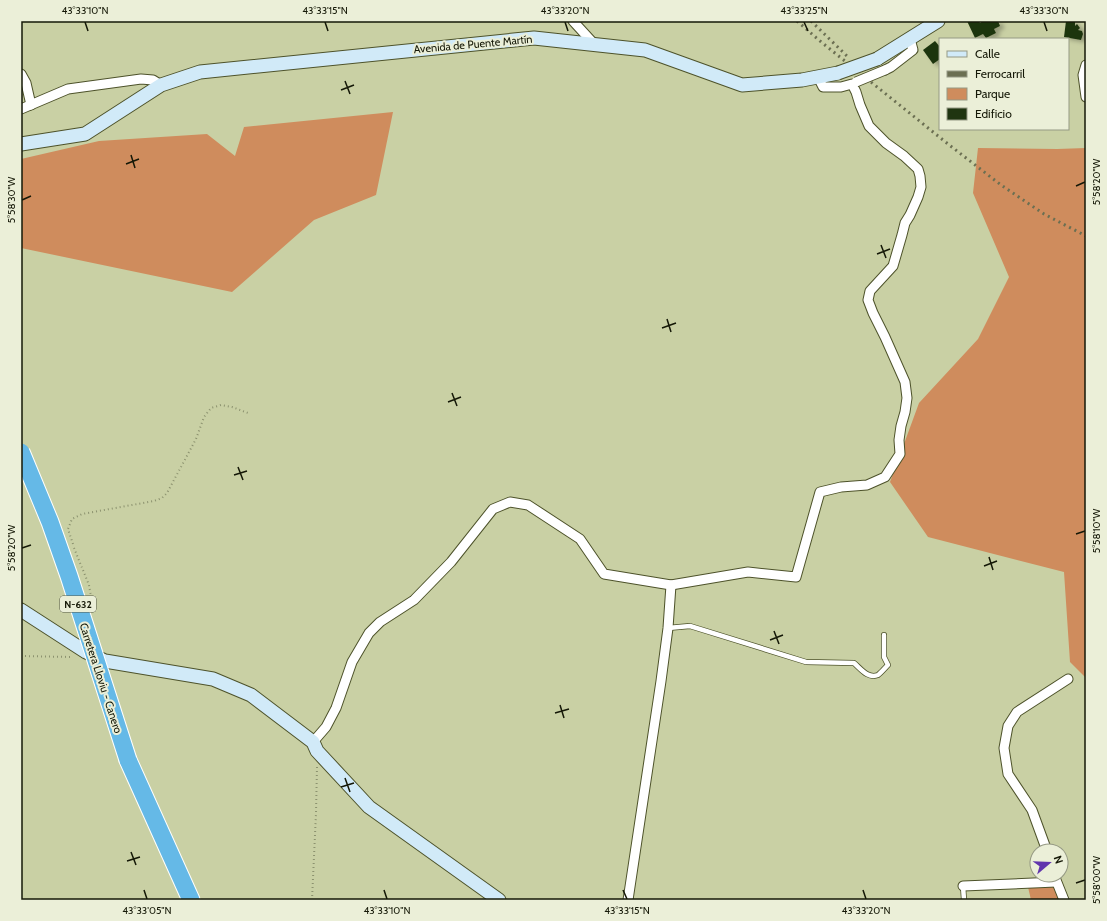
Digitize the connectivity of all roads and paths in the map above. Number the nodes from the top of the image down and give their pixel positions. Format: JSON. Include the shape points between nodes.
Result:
{"nodes":[{"id":1,"x":573,"y":21,"type":"edge"},
{"id":2,"x":938,"y":21,"type":"edge"},
{"id":3,"x":910,"y":39,"type":"junction"},
{"id":4,"x":594,"y":45,"type":"junction"},
{"id":5,"x":1086,"y":65,"type":"edge"},
{"id":6,"x":21,"y":74,"type":"edge"},
{"id":7,"x":818,"y":77,"type":"junction"},
{"id":8,"x":854,"y":83,"type":"junction"},
{"id":9,"x":161,"y":85,"type":"junction"},
{"id":10,"x":1086,"y":97,"type":"edge"},
{"id":11,"x":31,"y":105,"type":"junction"},
{"id":12,"x":21,"y":109,"type":"edge"},
{"id":13,"x":21,"y":144,"type":"edge"},
{"id":14,"x":248,"y":413,"type":"dead end"},
{"id":15,"x":21,"y":452,"type":"edge"},
{"id":16,"x":672,"y":585,"type":"junction"},
{"id":17,"x":94,"y":608,"type":"dead end"},
{"id":18,"x":21,"y":610,"type":"edge"},
{"id":19,"x":668,"y":628,"type":"junction"},
{"id":20,"x":884,"y":635,"type":"dead end"},
{"id":21,"x":86,"y":652,"type":"junction"},
{"id":22,"x":21,"y":656,"type":"edge"},
{"id":23,"x":1068,"y":679,"type":"dead end"},
{"id":24,"x":315,"y":746,"type":"junction"},
{"id":25,"x":1044,"y":843,"type":"edge"},
{"id":26,"x":1029,"y":880,"type":"edge"},
{"id":27,"x":1057,"y":883,"type":"edge"},
{"id":28,"x":963,"y":886,"type":"joint"},
{"id":29,"x":191,"y":900,"type":"edge"},
{"id":30,"x":312,"y":900,"type":"edge"},
{"id":31,"x":499,"y":900,"type":"edge"},
{"id":32,"x":628,"y":900,"type":"edge"},
{"id":33,"x":964,"y":900,"type":"edge"},
{"id":34,"x":1064,"y":900,"type":"edge"}],
"edges":[{"from":1,"to":4,"type":"street"},
{"from":2,"to":3,"type":"street","name":"Avenida de Puente Martín"},
{"from":3,"to":7,"type":"street","name":"Avenida de Puente Martín","bridge":true,"via":[[877,59],[838,74]]},
{"from":3,"to":8,"type":"street","bridge":true,"via":[[913,50],[891,67]]},
{"from":4,"to":7,"type":"street","name":"Avenida de Puente Martín","via":[[645,50],[742,85]]},
{"from":4,"to":9,"type":"street","name":"Avenida de Puente Martín","via":[[534,38],[200,72]]},
{"from":5,"to":10,"type":"street","via":[[1083,75]]},
{"from":6,"to":11,"type":"street"},
{"from":7,"to":8,"type":"street","via":[[823,87],[841,87]]},
{"from":8,"to":16,"type":"street","via":[[869,126],[918,169],[920,176],[921,187],[905,223],[893,266],[870,291],[868,300],[905,382],[908,398],[900,426],[900,454],[885,477],[867,485],[820,492],[796,577],[748,572]]},
{"from":9,"to":11,"type":"street","via":[[153,80],[141,79],[68,89]]},
{"from":9,"to":13,"type":"street","name":"Avenida de Puente Martín","via":[[85,134]]},
{"from":11,"to":12,"type":"street"},
{"from":14,"to":17,"type":"path","via":[[222,405],[211,408],[204,417],[196,439],[167,493],[162,498],[82,514],[72,519],[68,529],[89,585]]},
{"from":15,"to":29,"type":"highway","name":"Carretera Lloviu - Canero","number":"N-632","bridge":true,"via":[[57,542],[128,760]]},
{"from":16,"to":19,"type":"street"},
{"from":16,"to":24,"type":"street","via":[[604,574],[580,539],[528,505],[510,502],[493,509],[451,562],[414,600],[380,622],[369,633],[352,662],[336,708]]},
{"from":18,"to":21,"type":"street"},
{"from":19,"to":20,"type":"lane","via":[[690,626],[806,662],[854,663],[870,676],[878,675],[888,665],[884,657]]},
{"from":19,"to":32,"type":"street"},
{"from":21,"to":22,"type":"path","via":[[80,657]]},
{"from":21,"to":24,"type":"street","via":[[105,661],[213,679],[251,695]]},
{"from":23,"to":25,"type":"street","via":[[1017,712],[1008,726],[1004,748],[1008,774],[1032,810]]},
{"from":24,"to":30,"type":"path","via":[[316,813]]},
{"from":24,"to":31,"type":"street","via":[[369,807]]},
{"from":26,"to":28,"type":"street"},
{"from":27,"to":34,"type":"street"},
{"from":28,"to":33,"type":"lane"}]}
